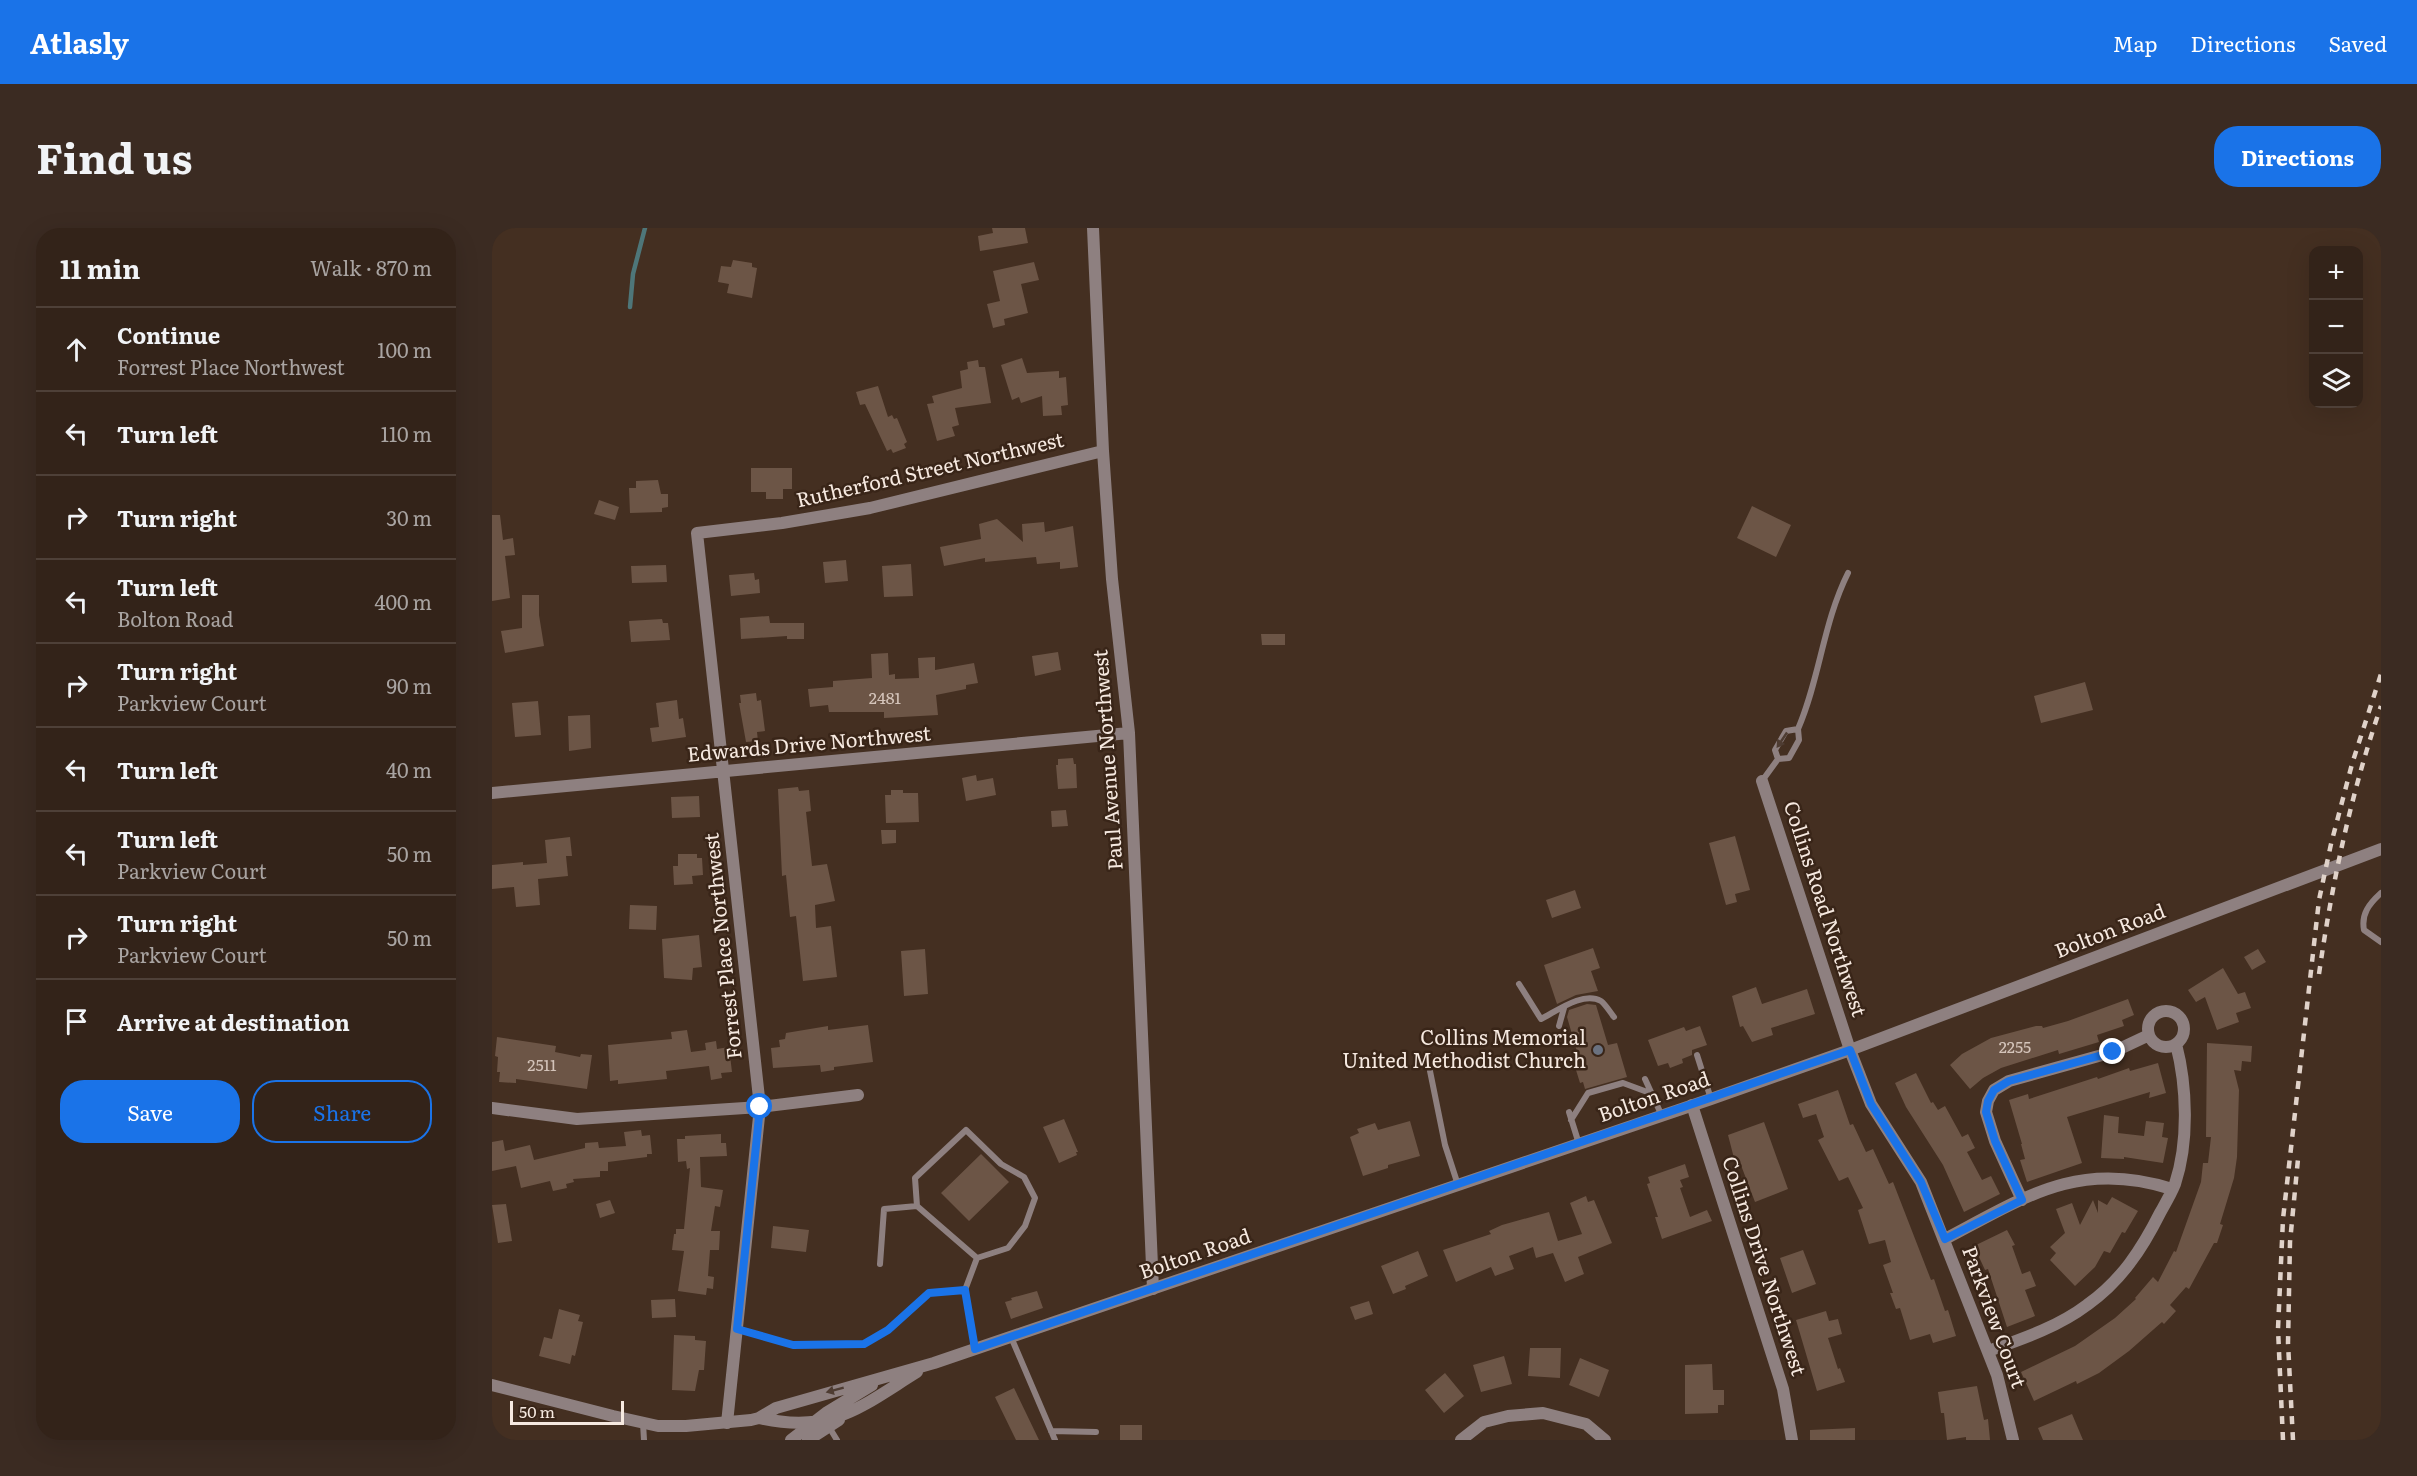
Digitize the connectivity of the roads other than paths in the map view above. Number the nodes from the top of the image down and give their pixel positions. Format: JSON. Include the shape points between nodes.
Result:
{"nodes":[{"id":1,"x":1093,"y":228,"type":"edge"},
{"id":2,"x":1103,"y":451,"type":"junction"},
{"id":3,"x":765,"y":525,"type":"joint"},
{"id":4,"x":1848,"y":573,"type":"dead end"},
{"id":5,"x":1798,"y":729,"type":"junction"},
{"id":6,"x":1129,"y":733,"type":"junction"},
{"id":7,"x":1778,"y":759,"type":"junction"},
{"id":8,"x":723,"y":772,"type":"junction"},
{"id":9,"x":1762,"y":781,"type":"joint"},
{"id":10,"x":492,"y":793,"type":"edge"},
{"id":11,"x":2381,"y":849,"type":"edge"},
{"id":12,"x":2381,"y":893,"type":"edge"},
{"id":13,"x":2381,"y":942,"type":"edge"},
{"id":14,"x":1519,"y":984,"type":"dead end"},
{"id":15,"x":1564,"y":1008,"type":"junction"},
{"id":16,"x":1614,"y":1017,"type":"dead end"},
{"id":17,"x":1559,"y":1026,"type":"dead end"},
{"id":18,"x":2149,"y":1035,"type":"junction"},
{"id":19,"x":2176,"y":1044,"type":"junction"},
{"id":20,"x":1850,"y":1050,"type":"junction"},
{"id":21,"x":1697,"y":1055,"type":"dead end"},
{"id":22,"x":1430,"y":1071,"type":"dead end"},
{"id":23,"x":1645,"y":1079,"type":"dead end"},
{"id":24,"x":1650,"y":1092,"type":"junction"},
{"id":25,"x":858,"y":1095,"type":"dead end"},
{"id":26,"x":1711,"y":1099,"type":"junction"},
{"id":27,"x":1692,"y":1105,"type":"junction"},
{"id":28,"x":760,"y":1107,"type":"junction"},
{"id":29,"x":492,"y":1108,"type":"edge"},
{"id":30,"x":1569,"y":1112,"type":"dead end"},
{"id":31,"x":1662,"y":1116,"type":"junction"},
{"id":32,"x":1571,"y":1120,"type":"junction"},
{"id":33,"x":1579,"y":1144,"type":"junction"},
{"id":34,"x":1458,"y":1185,"type":"junction"},
{"id":35,"x":2172,"y":1190,"type":"junction"},
{"id":36,"x":2022,"y":1200,"type":"junction"},
{"id":37,"x":917,"y":1206,"type":"junction"},
{"id":38,"x":1945,"y":1239,"type":"junction"},
{"id":39,"x":977,"y":1258,"type":"junction"},
{"id":40,"x":880,"y":1264,"type":"dead end"},
{"id":41,"x":1153,"y":1289,"type":"junction"},
{"id":42,"x":965,"y":1290,"type":"junction"},
{"id":43,"x":737,"y":1329,"type":"junction"},
{"id":44,"x":1011,"y":1337,"type":"junction"},
{"id":45,"x":975,"y":1349,"type":"junction"},
{"id":46,"x":1988,"y":1352,"type":"junction"},
{"id":47,"x":934,"y":1363,"type":"junction"},
{"id":48,"x":892,"y":1375,"type":"junction"},
{"id":49,"x":492,"y":1385,"type":"edge"},
{"id":50,"x":847,"y":1415,"type":"junction"},
{"id":51,"x":759,"y":1419,"type":"junction"},
{"id":52,"x":813,"y":1422,"type":"junction"},
{"id":53,"x":643,"y":1423,"type":"junction"},
{"id":54,"x":727,"y":1423,"type":"junction"},
{"id":55,"x":829,"y":1427,"type":"junction"},
{"id":56,"x":1051,"y":1431,"type":"junction"},
{"id":57,"x":1096,"y":1432,"type":"dead end"},
{"id":58,"x":644,"y":1440,"type":"edge"},
{"id":59,"x":791,"y":1440,"type":"edge"},
{"id":60,"x":808,"y":1440,"type":"edge"},
{"id":61,"x":837,"y":1440,"type":"edge"},
{"id":62,"x":1055,"y":1440,"type":"edge"},
{"id":63,"x":1461,"y":1440,"type":"edge"},
{"id":64,"x":1605,"y":1440,"type":"edge"},
{"id":65,"x":1792,"y":1440,"type":"edge"},
{"id":66,"x":2013,"y":1440,"type":"edge"}],
"edges":[{"from":1,"to":2,"type":"street","name":"Paul Avenue Northwest"},
{"from":2,"to":3,"type":"street","name":"Rutherford Street Northwest","via":[[870,508]]},
{"from":2,"to":6,"type":"street","name":"Paul Avenue Northwest"},
{"from":3,"to":8,"type":"street","name":"Forrest Place Northwest","via":[[697,533]]},
{"from":4,"to":5,"type":"lane","via":[[1831,615]]},
{"from":5,"to":7,"type":"lane","via":[[1799,740],[1789,758]]},
{"from":5,"to":7,"type":"lane","one_way":true,"via":[[1786,731],[1779,741],[1775,750]]},
{"from":6,"to":8,"type":"street","name":"Edwards Drive Northwest"},
{"from":6,"to":41,"type":"street","name":"Paul Avenue Northwest"},
{"from":7,"to":9,"type":"lane"},
{"from":8,"to":10,"type":"street","name":"Edwards Drive Northwest"},
{"from":8,"to":28,"type":"street","name":"Forrest Place Northwest"},
{"from":9,"to":20,"type":"street","name":"Collins Road Northwest"},
{"from":11,"to":20,"type":"street","name":"Bolton Road"},
{"from":12,"to":13,"type":"lane","via":[[2365,910],[2362,920],[2364,930]]},
{"from":14,"to":15,"type":"lane","via":[[1541,1019]]},
{"from":15,"to":16,"type":"lane","via":[[1586,998],[1601,1002]]},
{"from":15,"to":17,"type":"lane"},
{"from":18,"to":19,"type":"street","via":[[2160,1046]]},
{"from":18,"to":19,"type":"street","via":[[2154,1016],[2160,1012],[2173,1013],[2184,1029]]},
{"from":18,"to":36,"type":"street","via":[[2113,1052],[2009,1081],[1994,1090],[1986,1112]]},
{"from":19,"to":35,"type":"street","via":[[2184,1073],[2184,1111],[2181,1154]]},
{"from":20,"to":26,"type":"street","name":"Bolton Road"},
{"from":20,"to":38,"type":"street","name":"Parkview Court","via":[[1871,1104],[1921,1182]]},
{"from":21,"to":26,"type":"lane"},
{"from":22,"to":34,"type":"lane"},
{"from":23,"to":24,"type":"lane"},
{"from":24,"to":31,"type":"lane"},
{"from":24,"to":32,"type":"lane","via":[[1623,1083],[1588,1093]]},
{"from":25,"to":28,"type":"street"},
{"from":26,"to":27,"type":"street","name":"Bolton Road"},
{"from":27,"to":31,"type":"street","name":"Bolton Road"},
{"from":27,"to":65,"type":"street","name":"Collins Drive Northwest","via":[[1783,1389]]},
{"from":28,"to":29,"type":"street","via":[[577,1119]]},
{"from":28,"to":43,"type":"street","name":"Forrest Place Northwest"},
{"from":30,"to":32,"type":"lane"},
{"from":31,"to":33,"type":"street","name":"Bolton Road"},
{"from":32,"to":33,"type":"lane"},
{"from":33,"to":34,"type":"street","name":"Bolton Road"},
{"from":34,"to":41,"type":"street","name":"Bolton Road"},
{"from":35,"to":36,"type":"street","via":[[2128,1179],[2077,1180]]},
{"from":35,"to":46,"type":"street","via":[[2146,1242],[2126,1270],[2087,1305],[2033,1336]]},
{"from":36,"to":38,"type":"street"},
{"from":37,"to":39,"type":"lane"},
{"from":37,"to":39,"type":"lane","via":[[915,1178],[966,1130],[1001,1164],[1024,1177],[1035,1198],[1025,1226],[1008,1248]]},
{"from":37,"to":40,"type":"lane","via":[[884,1209]]},
{"from":38,"to":46,"type":"street","name":"Parkview Court"},
{"from":39,"to":42,"type":"lane"},
{"from":41,"to":44,"type":"street","name":"Bolton Road"},
{"from":42,"to":43,"type":"lane","via":[[929,1293],[888,1330],[864,1344],[793,1345]]},
{"from":42,"to":45,"type":"lane"},
{"from":43,"to":54,"type":"street","name":"Forrest Place Northwest"},
{"from":44,"to":45,"type":"street","name":"Bolton Road"},
{"from":44,"to":56,"type":"lane"},
{"from":45,"to":47,"type":"street","name":"Bolton Road"},
{"from":46,"to":66,"type":"street","name":"Parkview Court"},
{"from":47,"to":48,"type":"street","name":"Bolton Road"},
{"from":47,"to":50,"type":"street","name":"Bolton Road"},
{"from":48,"to":51,"type":"street","name":"Bolton Road","one_way":true,"via":[[776,1408]]},
{"from":48,"to":52,"type":"street"},
{"from":49,"to":53,"type":"street","name":"Bolton Road"},
{"from":50,"to":52,"type":"street","name":"Bolton Road"},
{"from":50,"to":55,"type":"street"},
{"from":51,"to":52,"type":"street","name":"Bolton Road","via":[[790,1424]]},
{"from":51,"to":54,"type":"street","name":"Bolton Road"},
{"from":52,"to":59,"type":"street"},
{"from":53,"to":54,"type":"street","name":"Bolton Road"},
{"from":53,"to":58,"type":"lane"},
{"from":55,"to":60,"type":"street"},
{"from":55,"to":61,"type":"lane"},
{"from":56,"to":57,"type":"lane"},
{"from":56,"to":62,"type":"lane"},
{"from":63,"to":64,"type":"street","via":[[1484,1422],[1543,1413],[1586,1424]]}]}
